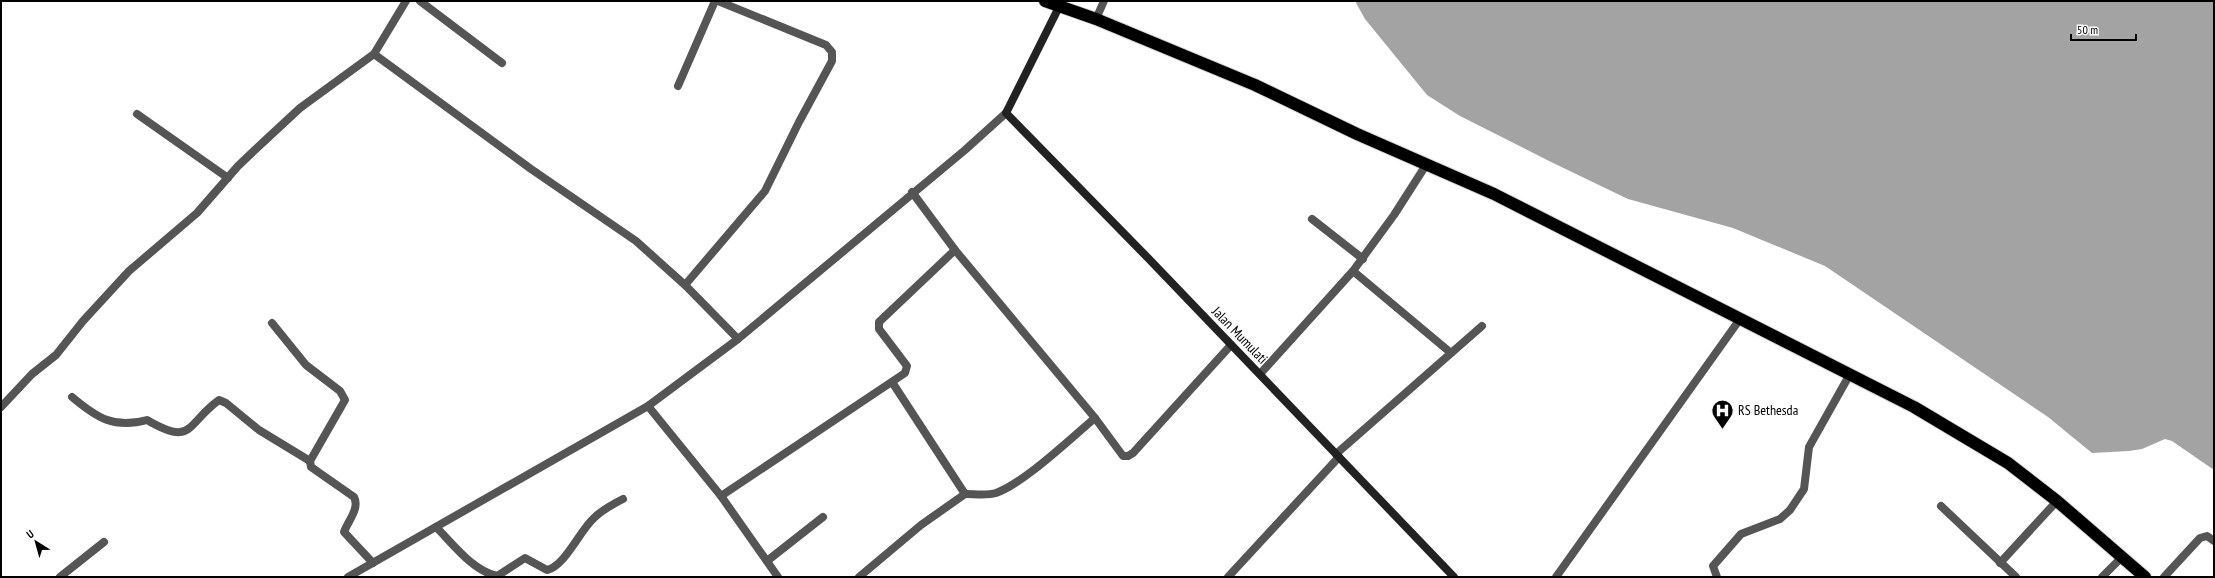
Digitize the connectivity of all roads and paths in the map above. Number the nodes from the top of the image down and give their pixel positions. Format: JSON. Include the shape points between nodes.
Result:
{"nodes":[{"id":1,"x":406,"y":1,"type":"edge"},
{"id":2,"x":420,"y":1,"type":"edge"},
{"id":3,"x":715,"y":1,"type":"edge"},
{"id":4,"x":718,"y":1,"type":"edge"},
{"id":5,"x":1045,"y":1,"type":"edge"},
{"id":6,"x":1104,"y":1,"type":"edge"},
{"id":7,"x":1059,"y":7,"type":"junction"},
{"id":8,"x":1096,"y":19,"type":"junction"},
{"id":9,"x":374,"y":54,"type":"junction"},
{"id":10,"x":502,"y":63,"type":"dead end"},
{"id":11,"x":678,"y":86,"type":"dead end"},
{"id":12,"x":1006,"y":113,"type":"junction"},
{"id":13,"x":137,"y":114,"type":"dead end"},
{"id":14,"x":1426,"y":165,"type":"junction"},
{"id":15,"x":228,"y":178,"type":"junction"},
{"id":16,"x":912,"y":192,"type":"junction"},
{"id":17,"x":1312,"y":219,"type":"dead end"},
{"id":18,"x":955,"y":250,"type":"junction"},
{"id":19,"x":1363,"y":259,"type":"junction"},
{"id":20,"x":1353,"y":271,"type":"junction"},
{"id":21,"x":685,"y":284,"type":"junction"},
{"id":22,"x":1740,"y":319,"type":"junction"},
{"id":23,"x":272,"y":323,"type":"dead end"},
{"id":24,"x":1482,"y":326,"type":"dead end"},
{"id":25,"x":738,"y":339,"type":"junction"},
{"id":26,"x":1231,"y":345,"type":"junction"},
{"id":27,"x":1451,"y":353,"type":"junction"},
{"id":28,"x":1260,"y":374,"type":"junction"},
{"id":29,"x":1850,"y":374,"type":"junction"},
{"id":30,"x":892,"y":382,"type":"junction"},
{"id":31,"x":72,"y":397,"type":"dead end"},
{"id":32,"x":648,"y":406,"type":"junction"},
{"id":33,"x":1,"y":407,"type":"edge"},
{"id":34,"x":1095,"y":418,"type":"junction"},
{"id":35,"x":1337,"y":456,"type":"junction"},
{"id":36,"x":310,"y":461,"type":"junction"},
{"id":37,"x":965,"y":494,"type":"junction"},
{"id":38,"x":720,"y":496,"type":"junction"},
{"id":39,"x":623,"y":499,"type":"dead end"},
{"id":40,"x":2057,"y":501,"type":"junction"},
{"id":41,"x":1941,"y":506,"type":"dead end"},
{"id":42,"x":823,"y":516,"type":"dead end"},
{"id":43,"x":436,"y":527,"type":"junction"},
{"id":44,"x":2214,"y":541,"type":"edge"},
{"id":45,"x":104,"y":542,"type":"dead end"},
{"id":46,"x":2122,"y":557,"type":"junction"},
{"id":47,"x":767,"y":561,"type":"junction"},
{"id":48,"x":373,"y":563,"type":"junction"},
{"id":49,"x":2000,"y":563,"type":"junction"},
{"id":50,"x":60,"y":577,"type":"edge"},
{"id":51,"x":348,"y":577,"type":"edge"},
{"id":52,"x":778,"y":577,"type":"edge"},
{"id":53,"x":859,"y":577,"type":"edge"},
{"id":54,"x":1228,"y":577,"type":"edge"},
{"id":55,"x":1454,"y":577,"type":"edge"},
{"id":56,"x":1556,"y":577,"type":"edge"},
{"id":57,"x":1717,"y":577,"type":"edge"},
{"id":58,"x":2016,"y":577,"type":"edge"},
{"id":59,"x":2102,"y":577,"type":"edge"},
{"id":60,"x":2145,"y":577,"type":"edge"},
{"id":61,"x":2164,"y":577,"type":"edge"}],
"edges":[{"from":1,"to":9,"type":"street"},
{"from":2,"to":10,"type":"street"},
{"from":3,"to":11,"type":"street"},
{"from":4,"to":21,"type":"street","via":[[826,45],[832,52],[832,61],[765,191]]},
{"from":5,"to":7,"type":"highway"},
{"from":6,"to":8,"type":"street"},
{"from":7,"to":8,"type":"highway"},
{"from":7,"to":12,"type":"street"},
{"from":8,"to":14,"type":"highway","via":[[1255,85]]},
{"from":9,"to":15,"type":"street","via":[[300,108]]},
{"from":9,"to":21,"type":"street","via":[[525,165],[636,241]]},
{"from":12,"to":16,"type":"street"},
{"from":12,"to":26,"type":"street","name":"Jalan Mumulati"},
{"from":13,"to":15,"type":"street"},
{"from":14,"to":19,"type":"street"},
{"from":14,"to":22,"type":"highway","via":[[1494,194]]},
{"from":15,"to":33,"type":"street","via":[[197,214],[129,271],[56,355],[32,374]]},
{"from":16,"to":18,"type":"street"},
{"from":16,"to":25,"type":"street"},
{"from":17,"to":19,"type":"street"},
{"from":18,"to":30,"type":"street","via":[[879,322],[879,329],[907,370]]},
{"from":18,"to":34,"type":"street"},
{"from":19,"to":20,"type":"street"},
{"from":20,"to":27,"type":"street"},
{"from":20,"to":28,"type":"street"},
{"from":21,"to":25,"type":"street"},
{"from":22,"to":29,"type":"highway"},
{"from":22,"to":56,"type":"street"},
{"from":23,"to":36,"type":"street","via":[[306,365],[340,391],[345,400]]},
{"from":24,"to":27,"type":"street"},
{"from":25,"to":32,"type":"street"},
{"from":26,"to":28,"type":"street","name":"Jalan Mumulati"},
{"from":26,"to":34,"type":"street","via":[[1128,456],[1121,453]]},
{"from":27,"to":35,"type":"street"},
{"from":28,"to":35,"type":"street","name":"Jalan Mumulati"},
{"from":29,"to":40,"type":"highway","via":[[1914,407],[2008,462]]},
{"from":29,"to":57,"type":"street","via":[[1809,446],[1804,489],[1798,500],[1780,519],[1738,537],[1714,563],[1712,569]]},
{"from":30,"to":37,"type":"street"},
{"from":30,"to":38,"type":"street"},
{"from":31,"to":36,"type":"street","via":[[92,414],[114,423],[132,424],[147,420],[176,434],[186,430],[219,400],[275,441]]},
{"from":32,"to":38,"type":"street"},
{"from":32,"to":43,"type":"street"},
{"from":34,"to":37,"type":"street","via":[[1029,472],[1001,491],[986,495]]},
{"from":35,"to":54,"type":"street"},
{"from":35,"to":55,"type":"street","name":"Jalan Mumulati"},
{"from":36,"to":48,"type":"street","via":[[311,467],[354,497],[357,502],[344,532]]},
{"from":37,"to":53,"type":"street","via":[[922,525]]},
{"from":38,"to":47,"type":"street"},
{"from":39,"to":43,"type":"street","via":[[594,518],[559,562],[547,570],[526,558],[497,576],[486,574]]},
{"from":40,"to":46,"type":"highway"},
{"from":40,"to":49,"type":"street"},
{"from":41,"to":49,"type":"street"},
{"from":42,"to":47,"type":"street"},
{"from":43,"to":48,"type":"street"},
{"from":44,"to":61,"type":"street","via":[[2207,536],[2200,538]]},
{"from":45,"to":50,"type":"street"},
{"from":46,"to":59,"type":"street"},
{"from":46,"to":60,"type":"highway"},
{"from":47,"to":52,"type":"street"},
{"from":48,"to":51,"type":"street"},
{"from":49,"to":58,"type":"street"}]}
